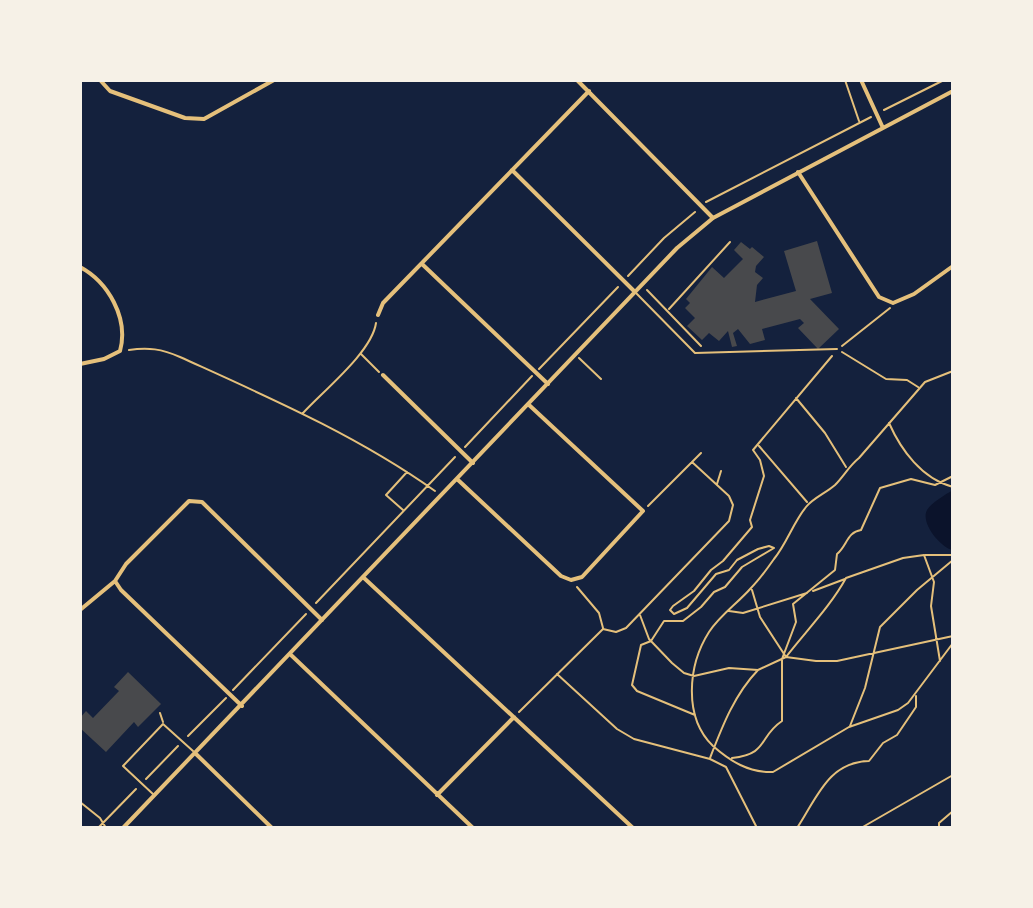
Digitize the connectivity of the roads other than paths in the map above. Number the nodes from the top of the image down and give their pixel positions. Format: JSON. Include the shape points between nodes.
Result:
{"nodes":[{"id":1,"x":100,"y":80,"type":"edge"},
{"id":2,"x":274,"y":80,"type":"edge"},
{"id":3,"x":577,"y":80,"type":"edge"},
{"id":4,"x":861,"y":80,"type":"edge"},
{"id":5,"x":589,"y":91,"type":"junction"},
{"id":6,"x":953,"y":91,"type":"edge"},
{"id":7,"x":883,"y":128,"type":"junction"},
{"id":8,"x":512,"y":170,"type":"junction"},
{"id":9,"x":798,"y":172,"type":"junction"},
{"id":10,"x":713,"y":218,"type":"junction"},
{"id":11,"x":421,"y":263,"type":"junction"},
{"id":12,"x":953,"y":266,"type":"edge"},
{"id":13,"x":80,"y":267,"type":"edge"},
{"id":14,"x":635,"y":292,"type":"junction"},
{"id":15,"x":378,"y":315,"type":"road end"},
{"id":16,"x":837,"y":349,"type":"road end"},
{"id":17,"x":80,"y":364,"type":"edge"},
{"id":18,"x":383,"y":375,"type":"road end"},
{"id":19,"x":548,"y":384,"type":"junction"},
{"id":20,"x":528,"y":404,"type":"junction"},
{"id":21,"x":473,"y":463,"type":"junction"},
{"id":22,"x":457,"y":479,"type":"junction"},
{"id":23,"x":364,"y":578,"type":"junction"},
{"id":24,"x":115,"y":581,"type":"junction"},
{"id":25,"x":80,"y":610,"type":"edge"},
{"id":26,"x":323,"y":621,"type":"junction"},
{"id":27,"x":291,"y":655,"type":"junction"},
{"id":28,"x":242,"y":706,"type":"junction"},
{"id":29,"x":160,"y":713,"type":"dead end"},
{"id":30,"x":514,"y":717,"type":"junction"},
{"id":31,"x":163,"y":724,"type":"junction"},
{"id":32,"x":196,"y":754,"type":"junction"},
{"id":33,"x":437,"y":795,"type":"junction"},
{"id":34,"x":155,"y":796,"type":"junction"},
{"id":35,"x":123,"y":828,"type":"edge"},
{"id":36,"x":272,"y":828,"type":"edge"},
{"id":37,"x":473,"y":828,"type":"edge"},
{"id":38,"x":633,"y":828,"type":"edge"}],
"edges":[{"from":1,"to":2,"type":"street","via":[[110,91],[185,118],[204,119]]},
{"from":3,"to":5,"type":"street"},
{"from":4,"to":7,"type":"street"},
{"from":5,"to":8,"type":"street"},
{"from":5,"to":10,"type":"street"},
{"from":6,"to":7,"type":"street"},
{"from":7,"to":9,"type":"street"},
{"from":8,"to":11,"type":"street"},
{"from":8,"to":14,"type":"street"},
{"from":9,"to":10,"type":"street"},
{"from":9,"to":12,"type":"street","via":[[879,297],[893,303]]},
{"from":10,"to":14,"type":"street"},
{"from":11,"to":15,"type":"street"},
{"from":11,"to":19,"type":"street"},
{"from":13,"to":17,"type":"street","via":[[111,294],[122,331],[120,351]]},
{"from":14,"to":16,"type":"lane","via":[[695,353]]},
{"from":14,"to":19,"type":"street"},
{"from":18,"to":21,"type":"street"},
{"from":19,"to":20,"type":"street"},
{"from":20,"to":21,"type":"street"},
{"from":20,"to":22,"type":"street","via":[[643,511],[582,577],[561,576]]},
{"from":21,"to":22,"type":"street"},
{"from":22,"to":23,"type":"street"},
{"from":23,"to":26,"type":"street"},
{"from":23,"to":30,"type":"street"},
{"from":24,"to":25,"type":"street"},
{"from":24,"to":26,"type":"street","via":[[179,509],[189,501],[202,502]]},
{"from":24,"to":28,"type":"street"},
{"from":26,"to":27,"type":"street"},
{"from":27,"to":28,"type":"street"},
{"from":27,"to":33,"type":"street"},
{"from":28,"to":32,"type":"street"},
{"from":29,"to":31,"type":"lane"},
{"from":30,"to":33,"type":"street"},
{"from":30,"to":38,"type":"street"},
{"from":31,"to":32,"type":"lane"},
{"from":31,"to":34,"type":"lane","via":[[123,766]]},
{"from":32,"to":34,"type":"street"},
{"from":32,"to":36,"type":"street"},
{"from":33,"to":37,"type":"street"},
{"from":34,"to":35,"type":"street"}]}
